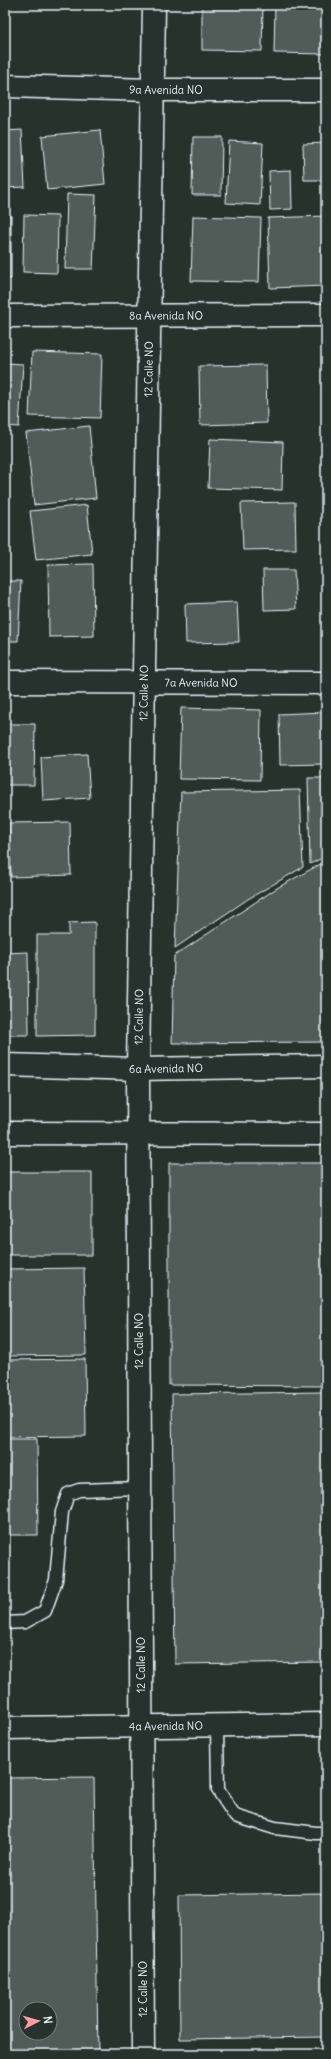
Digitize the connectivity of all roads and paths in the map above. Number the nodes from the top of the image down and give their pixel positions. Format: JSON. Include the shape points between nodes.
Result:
{"nodes":[{"id":1,"x":154,"y":5,"type":"edge"},
{"id":2,"x":5,"y":86,"type":"edge"},
{"id":3,"x":152,"y":90,"type":"junction"},
{"id":4,"x":326,"y":90,"type":"edge"},
{"id":5,"x":326,"y":315,"type":"edge"},
{"id":6,"x":5,"y":316,"type":"edge"},
{"id":7,"x":149,"y":316,"type":"junction"},
{"id":8,"x":5,"y":682,"type":"edge"},
{"id":9,"x":144,"y":682,"type":"junction"},
{"id":10,"x":326,"y":683,"type":"edge"},
{"id":11,"x":5,"y":1065,"type":"edge"},
{"id":12,"x":326,"y":1066,"type":"edge"},
{"id":13,"x":138,"y":1069,"type":"junction"},
{"id":14,"x":5,"y":1133,"type":"edge"},
{"id":15,"x":138,"y":1134,"type":"junction"},
{"id":16,"x":326,"y":1134,"type":"edge"},
{"id":17,"x":140,"y":1488,"type":"junction"},
{"id":18,"x":5,"y":1623,"type":"edge"},
{"id":19,"x":326,"y":1724,"type":"edge"},
{"id":20,"x":217,"y":1725,"type":"junction"},
{"id":21,"x":142,"y":1726,"type":"junction"},
{"id":22,"x":5,"y":1728,"type":"edge"},
{"id":23,"x":326,"y":1833,"type":"edge"},
{"id":24,"x":143,"y":2054,"type":"edge"}],
"edges":[{"from":1,"to":3,"type":"street","name":"12 Calle NO"},
{"from":2,"to":3,"type":"street","name":"9a Avenida NO"},
{"from":3,"to":4,"type":"street","name":"9a Avenida NO"},
{"from":3,"to":7,"type":"street","name":"12 Calle NO"},
{"from":5,"to":7,"type":"street","name":"8a Avenida NO"},
{"from":6,"to":7,"type":"street","name":"8a Avenida NO"},
{"from":7,"to":9,"type":"street","name":"12 Calle NO"},
{"from":8,"to":9,"type":"street","name":"7a Avenida NO"},
{"from":9,"to":10,"type":"street","name":"7a Avenida NO"},
{"from":9,"to":13,"type":"street","name":"12 Calle NO"},
{"from":11,"to":13,"type":"street","name":"6a Avenida NO"},
{"from":12,"to":13,"type":"street","name":"6a Avenida NO"},
{"from":13,"to":15,"type":"street","name":"12 Calle NO"},
{"from":14,"to":15,"type":"street"},
{"from":15,"to":16,"type":"street"},
{"from":15,"to":17,"type":"street","name":"12 Calle NO"},
{"from":17,"to":18,"type":"lane","via":[[79,1490],[68,1494],[62,1512],[56,1580],[45,1611],[25,1622]]},
{"from":17,"to":21,"type":"street","name":"12 Calle NO"},
{"from":19,"to":20,"type":"street","name":"4a Avenida NO"},
{"from":20,"to":21,"type":"street","name":"4a Avenida NO"},
{"from":20,"to":23,"type":"lane","via":[[218,1790],[235,1816],[275,1828]]},
{"from":21,"to":22,"type":"street","name":"4a Avenida NO"},
{"from":21,"to":24,"type":"street","name":"12 Calle NO"}]}
